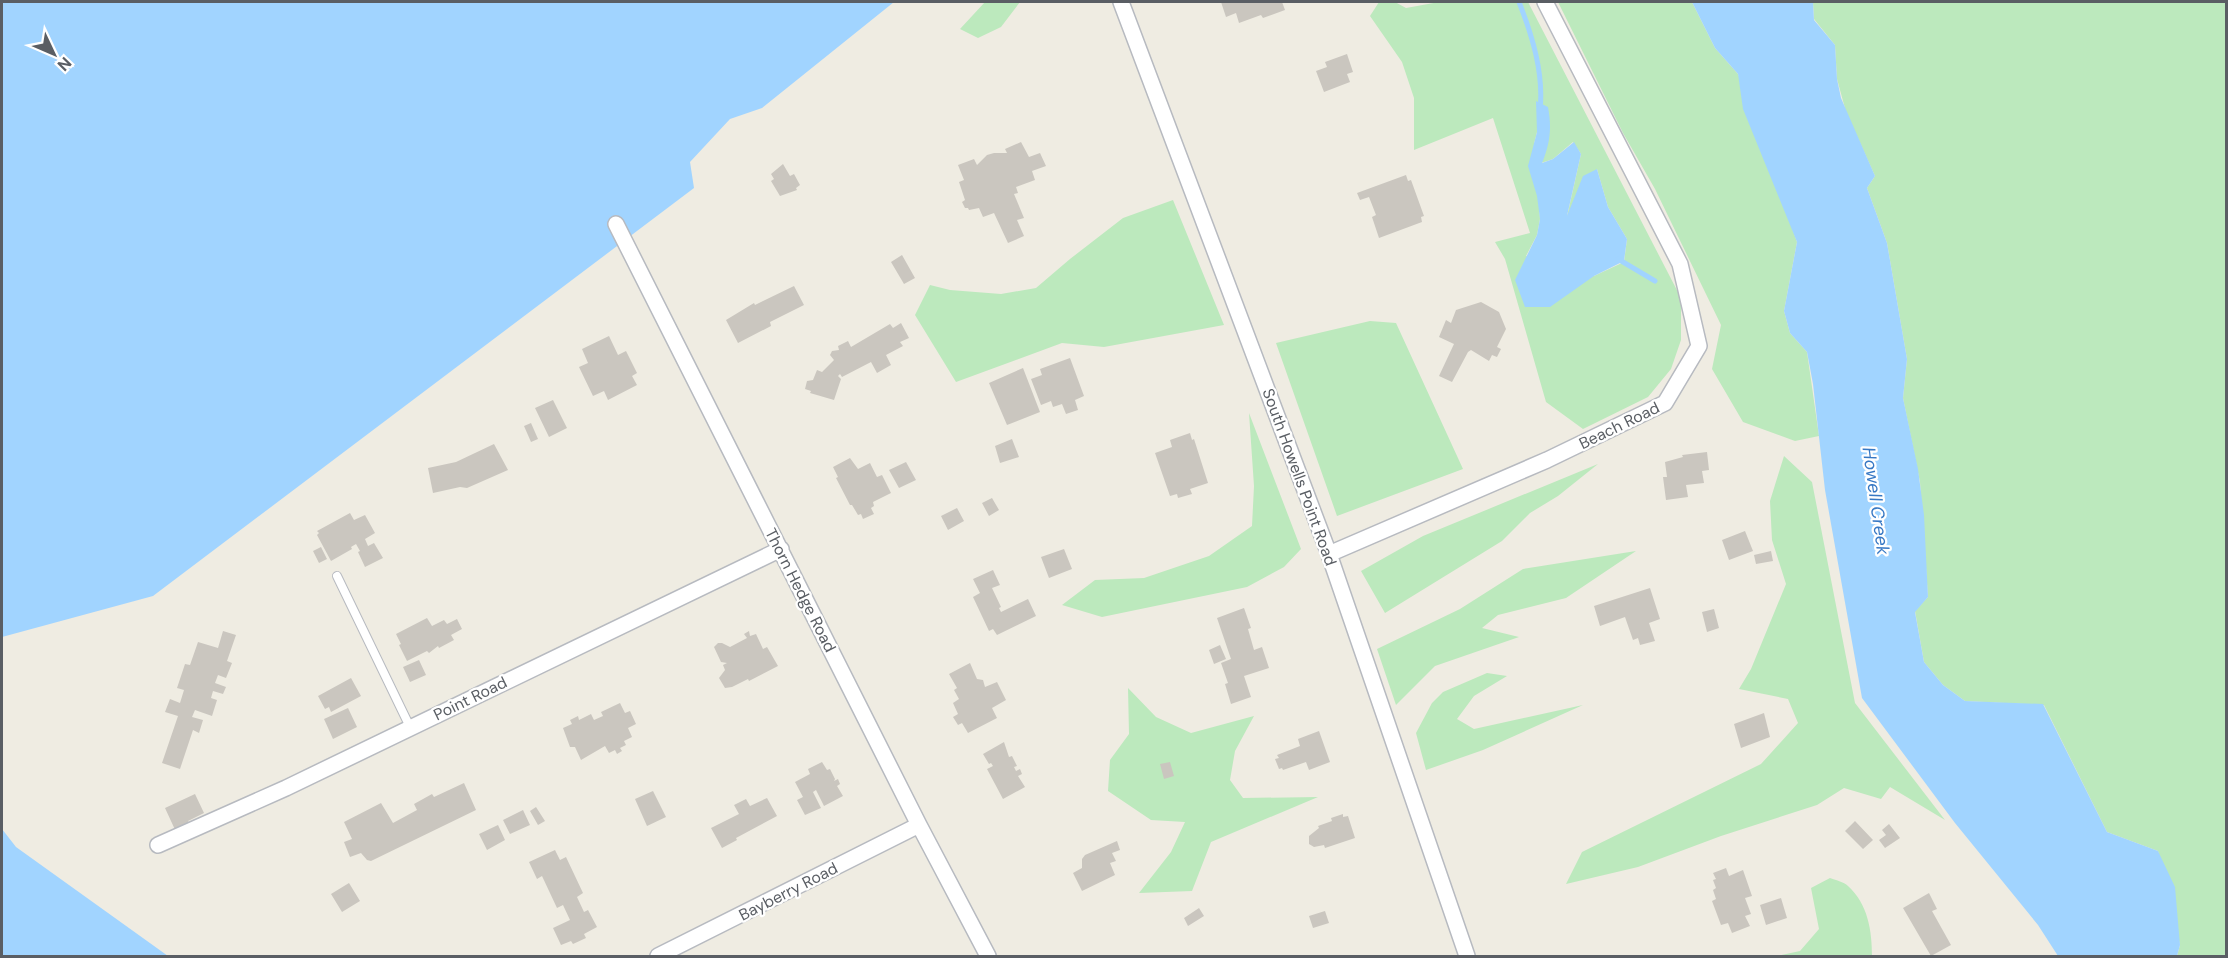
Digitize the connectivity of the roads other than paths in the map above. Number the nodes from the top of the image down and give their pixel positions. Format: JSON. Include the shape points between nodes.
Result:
{"nodes":[{"id":1,"x":1121,"y":2,"type":"edge"},
{"id":2,"x":1545,"y":2,"type":"edge"},
{"id":3,"x":616,"y":224,"type":"dead end"},
{"id":4,"x":781,"y":549,"type":"junction"},
{"id":5,"x":1329,"y":554,"type":"junction"},
{"id":6,"x":337,"y":576,"type":"dead end"},
{"id":7,"x":410,"y":727,"type":"junction"},
{"id":8,"x":919,"y":825,"type":"junction"},
{"id":9,"x":158,"y":845,"type":"dead end"},
{"id":10,"x":658,"y":957,"type":"edge"},
{"id":11,"x":988,"y":957,"type":"edge"},
{"id":12,"x":1467,"y":957,"type":"edge"}],
"edges":[{"from":1,"to":5,"type":"street","name":"South Howells Point Road"},
{"from":2,"to":5,"type":"street","name":"Beach Road","via":[[1680,264],[1700,346],[1665,403],[1547,460]]},
{"from":3,"to":4,"type":"street","name":"Thorn Hedge Road"},
{"from":4,"to":7,"type":"street","name":"Point Road"},
{"from":4,"to":8,"type":"street","name":"Thorn Hedge Road"},
{"from":5,"to":12,"type":"street","name":"South Howells Point Road"},
{"from":6,"to":7,"type":"lane"},
{"from":7,"to":9,"type":"street","name":"Point Road"},
{"from":8,"to":10,"type":"street","name":"Bayberry Road"},
{"from":8,"to":11,"type":"street","name":"Thorn Hedge Road"}]}
